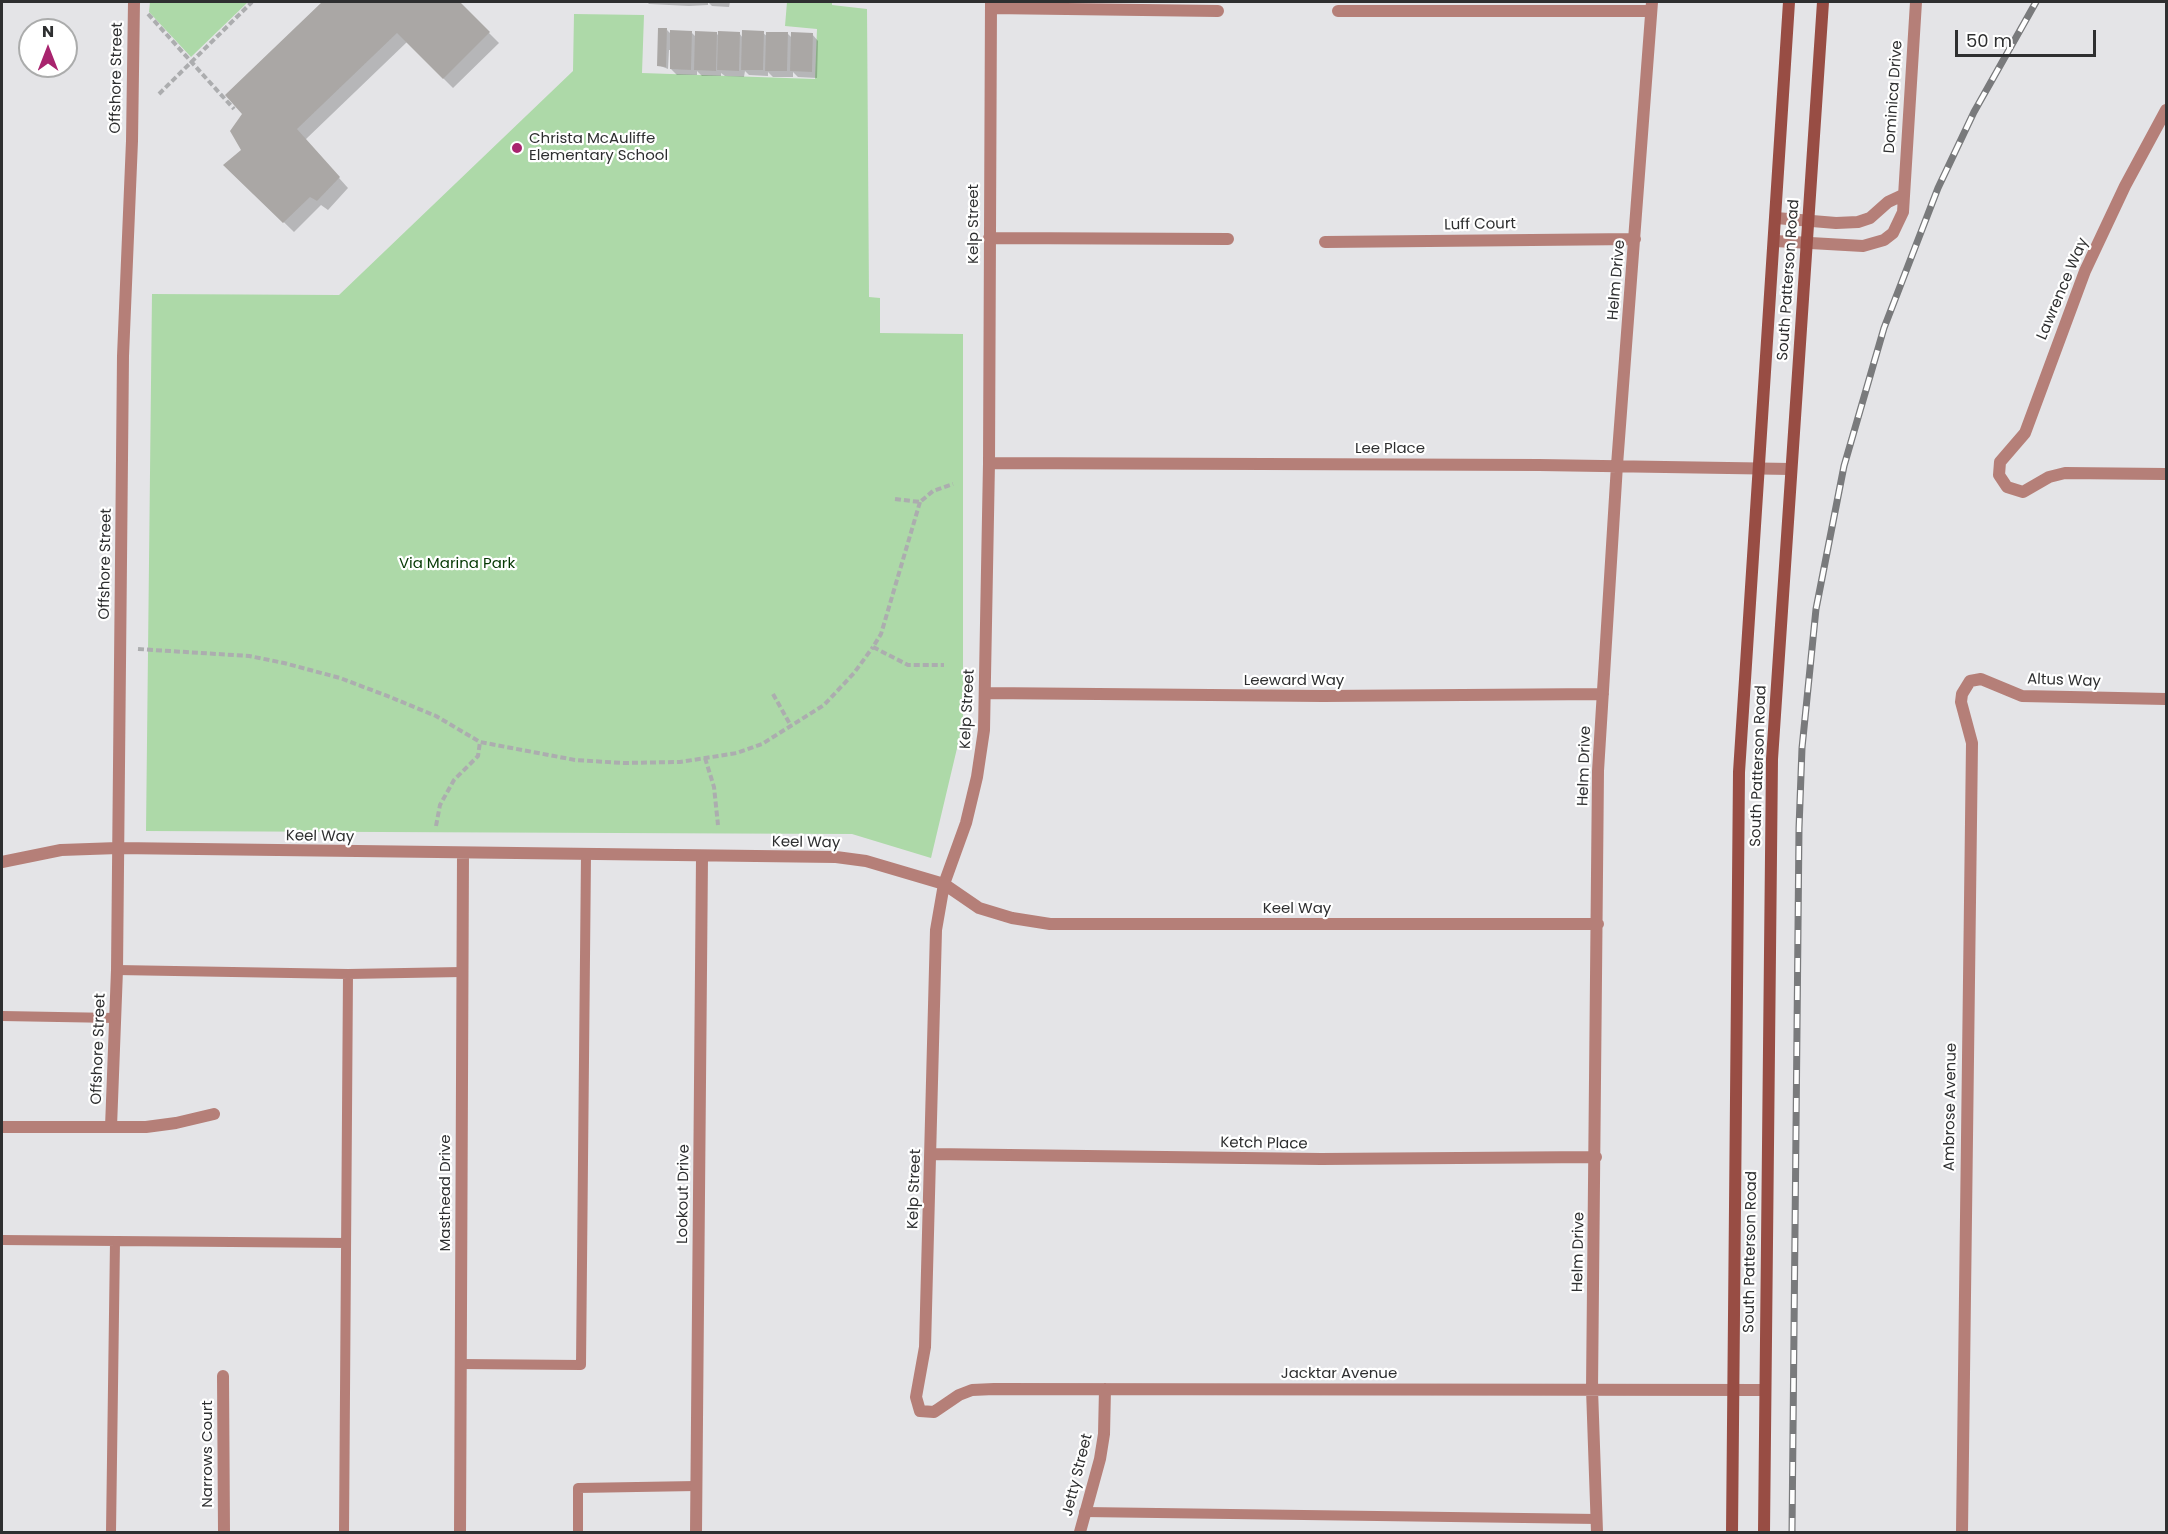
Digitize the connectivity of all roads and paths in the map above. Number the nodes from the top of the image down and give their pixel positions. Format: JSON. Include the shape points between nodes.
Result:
{"nodes":[{"id":1,"x":134,"y":2,"type":"edge"},
{"id":2,"x":252,"y":2,"type":"edge"},
{"id":3,"x":1789,"y":2,"type":"edge"},
{"id":4,"x":1823,"y":2,"type":"edge"},
{"id":5,"x":1916,"y":2,"type":"edge"},
{"id":6,"x":991,"y":5,"type":"edge"},
{"id":7,"x":1651,"y":6,"type":"edge"},
{"id":8,"x":144,"y":10,"type":"dead end"},
{"id":9,"x":1218,"y":11,"type":"dead end"},
{"id":10,"x":1338,"y":11,"type":"dead end"},
{"id":11,"x":191,"y":62,"type":"junction"},
{"id":12,"x":159,"y":94,"type":"dead end"},
{"id":13,"x":234,"y":109,"type":"dead end"},
{"id":14,"x":2166,"y":110,"type":"edge"},
{"id":15,"x":1903,"y":195,"type":"junction"},
{"id":16,"x":1776,"y":218,"type":"junction"},
{"id":17,"x":1808,"y":221,"type":"junction"},
{"id":18,"x":989,"y":238,"type":"junction"},
{"id":19,"x":1228,"y":239,"type":"dead end"},
{"id":20,"x":1635,"y":239,"type":"junction"},
{"id":21,"x":1775,"y":241,"type":"junction"},
{"id":22,"x":1325,"y":242,"type":"dead end"},
{"id":23,"x":1807,"y":243,"type":"junction"},
{"id":24,"x":989,"y":463,"type":"junction"},
{"id":25,"x":1617,"y":465,"type":"junction"},
{"id":26,"x":1759,"y":468,"type":"junction"},
{"id":27,"x":1791,"y":469,"type":"junction"},
{"id":28,"x":2166,"y":474,"type":"edge"},
{"id":29,"x":953,"y":484,"type":"dead end"},
{"id":30,"x":895,"y":499,"type":"dead end"},
{"id":31,"x":920,"y":502,"type":"junction"},
{"id":32,"x":873,"y":647,"type":"junction"},
{"id":33,"x":138,"y":649,"type":"dead end"},
{"id":34,"x":944,"y":665,"type":"dead end"},
{"id":35,"x":1965,"y":685,"type":"joint"},
{"id":36,"x":985,"y":693,"type":"junction"},
{"id":37,"x":773,"y":694,"type":"dead end"},
{"id":38,"x":1603,"y":694,"type":"junction"},
{"id":39,"x":2166,"y":699,"type":"edge"},
{"id":40,"x":791,"y":726,"type":"junction"},
{"id":41,"x":480,"y":742,"type":"junction"},
{"id":42,"x":705,"y":758,"type":"junction"},
{"id":43,"x":718,"y":825,"type":"dead end"},
{"id":44,"x":436,"y":826,"type":"dead end"},
{"id":45,"x":118,"y":848,"type":"junction"},
{"id":46,"x":463,"y":854,"type":"junction"},
{"id":47,"x":586,"y":855,"type":"junction"},
{"id":48,"x":702,"y":857,"type":"junction"},
{"id":49,"x":2,"y":862,"type":"edge"},
{"id":50,"x":944,"y":884,"type":"junction"},
{"id":51,"x":1598,"y":924,"type":"junction"},
{"id":52,"x":117,"y":970,"type":"junction"},
{"id":53,"x":462,"y":972,"type":"junction"},
{"id":54,"x":348,"y":974,"type":"junction"},
{"id":55,"x":2,"y":1016,"type":"edge"},
{"id":56,"x":115,"y":1018,"type":"junction"},
{"id":57,"x":214,"y":1114,"type":"dead end"},
{"id":58,"x":111,"y":1126,"type":"junction"},
{"id":59,"x":2,"y":1127,"type":"edge"},
{"id":60,"x":931,"y":1154,"type":"junction"},
{"id":61,"x":1596,"y":1157,"type":"junction"},
{"id":62,"x":2,"y":1240,"type":"edge"},
{"id":63,"x":115,"y":1241,"type":"junction"},
{"id":64,"x":346,"y":1243,"type":"junction"},
{"id":65,"x":460,"y":1364,"type":"junction"},
{"id":66,"x":223,"y":1376,"type":"dead end"},
{"id":67,"x":1105,"y":1389,"type":"junction"},
{"id":68,"x":1592,"y":1389,"type":"junction"},
{"id":69,"x":1732,"y":1389,"type":"junction"},
{"id":70,"x":1765,"y":1390,"type":"junction"},
{"id":71,"x":920,"y":1411,"type":"joint"},
{"id":72,"x":696,"y":1486,"type":"junction"},
{"id":73,"x":1084,"y":1512,"type":"junction"},
{"id":74,"x":1597,"y":1520,"type":"junction"},
{"id":75,"x":111,"y":1533,"type":"edge"},
{"id":76,"x":224,"y":1533,"type":"edge"},
{"id":77,"x":344,"y":1533,"type":"edge"},
{"id":78,"x":460,"y":1533,"type":"edge"},
{"id":79,"x":578,"y":1533,"type":"edge"},
{"id":80,"x":696,"y":1533,"type":"edge"},
{"id":81,"x":1080,"y":1533,"type":"edge"},
{"id":82,"x":1597,"y":1533,"type":"edge"},
{"id":83,"x":1732,"y":1533,"type":"edge"},
{"id":84,"x":1764,"y":1533,"type":"edge"},
{"id":85,"x":1962,"y":1533,"type":"edge"}],
"edges":[{"from":1,"to":45,"type":"street","name":"Offshore Street","via":[[123,356]]},
{"from":2,"to":11,"type":"path"},
{"from":3,"to":16,"type":"street","name":"South Patterson Road"},
{"from":4,"to":17,"type":"street","name":"South Patterson Road"},
{"from":5,"to":15,"type":"street","name":"Dominica Drive"},
{"from":6,"to":9,"type":"street"},
{"from":6,"to":18,"type":"street","name":"Kelp Street"},
{"from":7,"to":10,"type":"street"},
{"from":7,"to":20,"type":"street","name":"Helm Drive"},
{"from":8,"to":11,"type":"path"},
{"from":11,"to":12,"type":"path"},
{"from":11,"to":13,"type":"path"},
{"from":14,"to":28,"type":"street","name":"Lawrence Way","via":[[2085,271],[2025,433],[2000,462],[2002,482],[2023,492],[2065,473]]},
{"from":15,"to":17,"type":"street","via":[[1858,222]]},
{"from":15,"to":23,"type":"street","name":"Dominica Drive","via":[[1903,212],[1893,233],[1884,240],[1848,247]]},
{"from":16,"to":17,"type":"street"},
{"from":16,"to":21,"type":"street","name":"South Patterson Road"},
{"from":17,"to":23,"type":"street","name":"South Patterson Road"},
{"from":18,"to":19,"type":"street"},
{"from":18,"to":24,"type":"street","name":"Kelp Street"},
{"from":20,"to":22,"type":"street","name":"Luff Court"},
{"from":20,"to":25,"type":"street","name":"Helm Drive"},
{"from":21,"to":23,"type":"street","name":"Dominica Drive"},
{"from":21,"to":26,"type":"street","name":"South Patterson Road"},
{"from":23,"to":27,"type":"street","name":"South Patterson Road"},
{"from":24,"to":25,"type":"street","name":"Lee Place"},
{"from":24,"to":36,"type":"street","name":"Kelp Street"},
{"from":25,"to":26,"type":"street","name":"Lee Place"},
{"from":25,"to":38,"type":"street","name":"Helm Drive"},
{"from":26,"to":27,"type":"street","name":"Lee Place"},
{"from":26,"to":69,"type":"street","name":"South Patterson Road","via":[[1739,772]]},
{"from":27,"to":70,"type":"street","name":"South Patterson Road","via":[[1772,759]]},
{"from":29,"to":31,"type":"path","via":[[933,491]]},
{"from":30,"to":31,"type":"path"},
{"from":31,"to":32,"type":"path","via":[[881,634]]},
{"from":32,"to":34,"type":"path","via":[[908,665]]},
{"from":32,"to":40,"type":"path","via":[[824,705]]},
{"from":33,"to":41,"type":"path","via":[[249,656],[306,669],[436,716]]},
{"from":35,"to":39,"type":"street","name":"Altus Way","via":[[1981,679],[2022,696]]},
{"from":35,"to":85,"type":"street","name":"Ambrose Avenue","via":[[1961,702],[1972,743]]},
{"from":36,"to":38,"type":"street","name":"Leeward Way"},
{"from":36,"to":50,"type":"street","name":"Kelp Street","via":[[977,777],[966,823]]},
{"from":37,"to":40,"type":"path"},
{"from":38,"to":51,"type":"street","name":"Helm Drive","via":[[1598,771]]},
{"from":40,"to":42,"type":"path","via":[[762,744]]},
{"from":41,"to":42,"type":"path","via":[[585,761],[646,763]]},
{"from":41,"to":44,"type":"path","via":[[478,756],[454,780],[440,805]]},
{"from":42,"to":43,"type":"path","via":[[714,787]]},
{"from":45,"to":46,"type":"street","name":"Keel Way"},
{"from":45,"to":49,"type":"street","name":"Keel Way","via":[[62,850]]},
{"from":45,"to":52,"type":"street","name":"Offshore Street"},
{"from":46,"to":47,"type":"street","name":"Keel Way"},
{"from":46,"to":53,"type":"street","name":"Masthead Drive"},
{"from":47,"to":48,"type":"street","name":"Keel Way"},
{"from":47,"to":65,"type":"lane","via":[[581,1365]]},
{"from":48,"to":50,"type":"street","name":"Keel Way","via":[[836,857],[866,861]]},
{"from":48,"to":72,"type":"street","name":"Lookout Drive"},
{"from":50,"to":51,"type":"street","name":"Keel Way","via":[[979,908],[1050,924]]},
{"from":50,"to":60,"type":"street","name":"Kelp Street","via":[[934,953]]},
{"from":51,"to":61,"type":"street","name":"Helm Drive"},
{"from":52,"to":54,"type":"lane"},
{"from":52,"to":56,"type":"street","name":"Offshore Street"},
{"from":53,"to":54,"type":"lane"},
{"from":53,"to":65,"type":"street","name":"Masthead Drive"},
{"from":54,"to":64,"type":"lane"},
{"from":55,"to":56,"type":"lane"},
{"from":56,"to":58,"type":"street","name":"Offshore Street"},
{"from":57,"to":58,"type":"street","via":[[176,1123]]},
{"from":58,"to":59,"type":"street"},
{"from":60,"to":61,"type":"street","name":"Ketch Place","via":[[1321,1159]]},
{"from":60,"to":71,"type":"street","name":"Kelp Street","via":[[925,1347],[916,1397]]},
{"from":61,"to":68,"type":"street","name":"Helm Drive"},
{"from":62,"to":63,"type":"lane"},
{"from":63,"to":64,"type":"lane"},
{"from":63,"to":75,"type":"lane"},
{"from":64,"to":77,"type":"lane"},
{"from":65,"to":78,"type":"street","name":"Masthead Drive"},
{"from":66,"to":76,"type":"street","name":"Narrows Court"},
{"from":67,"to":68,"type":"street","name":"Jacktar Avenue"},
{"from":67,"to":71,"type":"street","name":"Jacktar Avenue","via":[[972,1390],[934,1412]]},
{"from":67,"to":73,"type":"street","name":"Jetty Street","via":[[1100,1459]]},
{"from":68,"to":69,"type":"street","name":"Jacktar Avenue"},
{"from":68,"to":74,"type":"street","name":"Helm Drive"},
{"from":69,"to":70,"type":"street","name":"Jacktar Avenue"},
{"from":69,"to":83,"type":"street","name":"South Patterson Road"},
{"from":70,"to":84,"type":"street","name":"South Patterson Road"},
{"from":72,"to":79,"type":"lane","via":[[578,1488]]},
{"from":72,"to":80,"type":"street","name":"Lookout Drive"},
{"from":73,"to":74,"type":"lane"},
{"from":73,"to":81,"type":"street","name":"Jetty Street"},
{"from":74,"to":82,"type":"street","name":"Helm Drive"}]}
